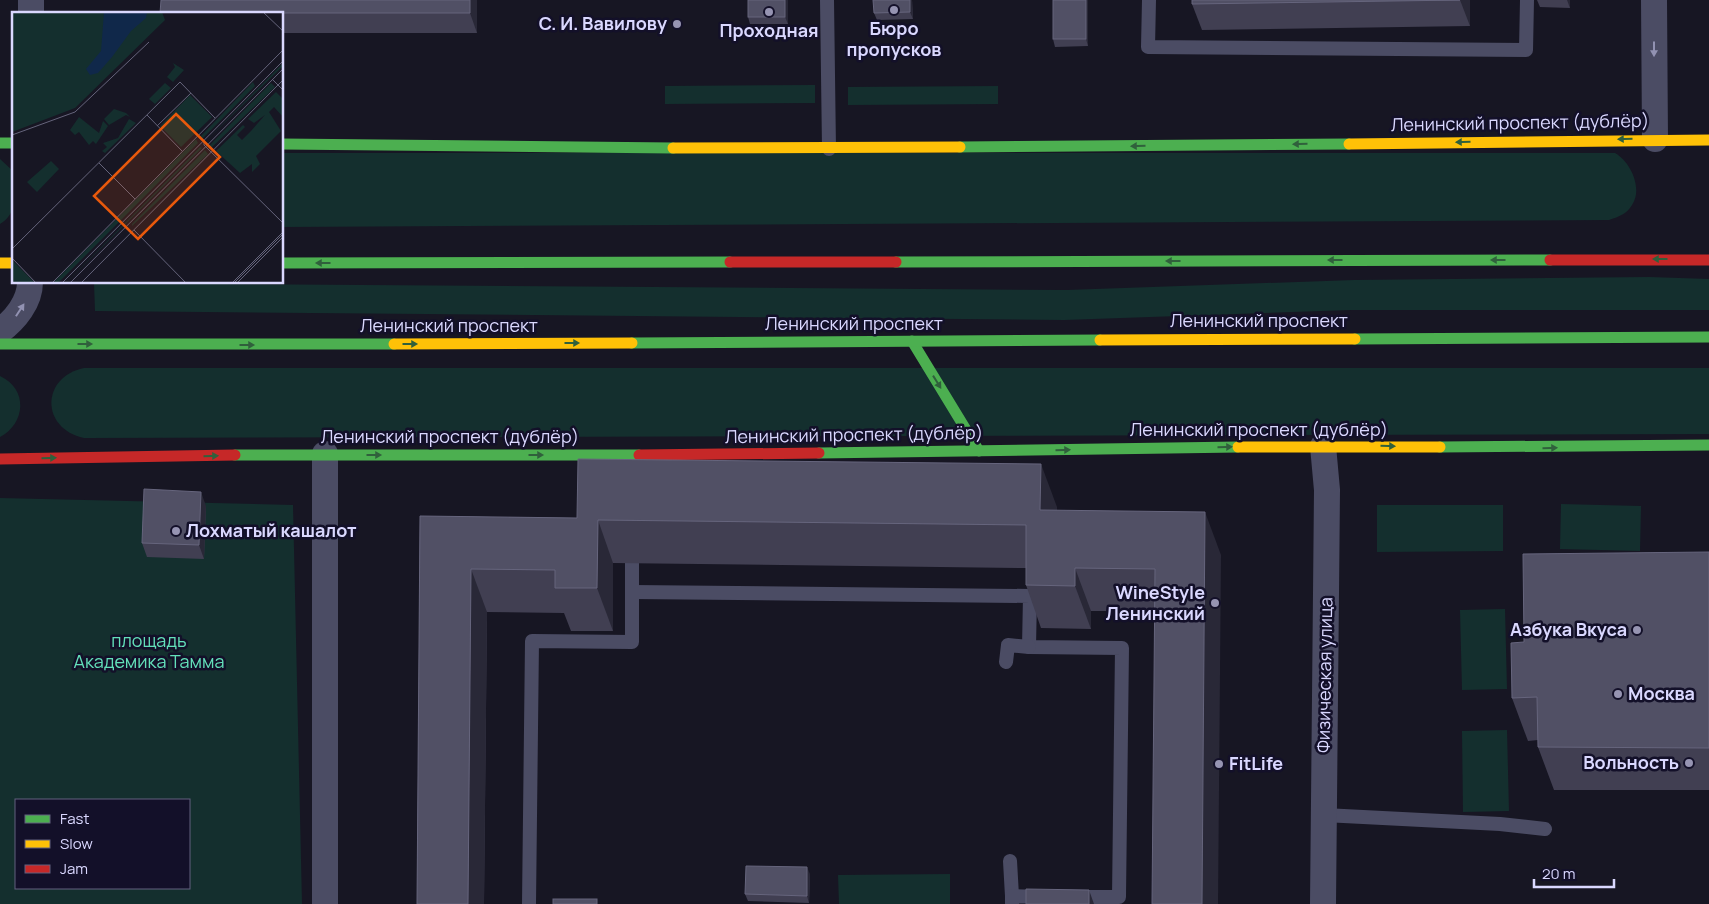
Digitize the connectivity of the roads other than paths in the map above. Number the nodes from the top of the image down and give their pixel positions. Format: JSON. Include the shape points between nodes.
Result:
{"nodes":[{"id":1,"x":827,"y":0,"type":"edge"},
{"id":2,"x":1148,"y":0,"type":"edge"},
{"id":3,"x":1527,"y":0,"type":"edge"},
{"id":4,"x":1654,"y":0,"type":"edge"},
{"id":5,"x":1655,"y":139,"type":"junction"},
{"id":6,"x":1709,"y":140,"type":"edge"},
{"id":7,"x":284,"y":144,"type":"edge"},
{"id":8,"x":829,"y":149,"type":"junction"},
{"id":9,"x":1709,"y":260,"type":"edge"},
{"id":10,"x":284,"y":263,"type":"edge"},
{"id":11,"x":29,"y":284,"type":"edge"},
{"id":12,"x":0,"y":331,"type":"edge"},
{"id":13,"x":1709,"y":337,"type":"edge"},
{"id":14,"x":912,"y":341,"type":"junction"},
{"id":15,"x":0,"y":344,"type":"edge"},
{"id":16,"x":1709,"y":445,"type":"edge"},
{"id":17,"x":1323,"y":446,"type":"junction"},
{"id":18,"x":1031,"y":450,"type":"junction"},
{"id":19,"x":979,"y":451,"type":"junction"},
{"id":20,"x":324,"y":454,"type":"junction"},
{"id":21,"x":633,"y":455,"type":"junction"},
{"id":22,"x":0,"y":459,"type":"edge"},
{"id":23,"x":1031,"y":468,"type":"edge"},
{"id":24,"x":633,"y":472,"type":"edge"},
{"id":25,"x":632,"y":563,"type":"dead end"},
{"id":26,"x":1030,"y":577,"type":"edge"},
{"id":27,"x":632,"y":592,"type":"junction"},
{"id":28,"x":1030,"y":596,"type":"junction"},
{"id":29,"x":1029,"y":647,"type":"junction"},
{"id":30,"x":1006,"y":662,"type":"dead end"},
{"id":31,"x":1324,"y":815,"type":"junction"},
{"id":32,"x":1545,"y":828,"type":"dead end"},
{"id":33,"x":1010,"y":861,"type":"dead end"},
{"id":34,"x":1012,"y":900,"type":"edge"},
{"id":35,"x":325,"y":904,"type":"edge"},
{"id":36,"x":530,"y":904,"type":"edge"},
{"id":37,"x":1323,"y":904,"type":"edge"}],
"edges":[{"from":1,"to":8,"type":"lane"},
{"from":2,"to":3,"type":"lane","via":[[1148,47],[1526,50]]},
{"from":4,"to":5,"type":"street","one_way":true},
{"from":5,"to":6,"type":"street","name":"Ленинский проспект (дублёр)"},
{"from":5,"to":8,"type":"street","name":"Ленинский проспект (дублёр)","one_way":true},
{"from":7,"to":8,"type":"street","name":"Ленинский проспект (дублёр)"},
{"from":9,"to":10,"type":"street","one_way":true},
{"from":12,"to":11,"type":"street","one_way":true,"via":[[10,324],[23,306]]},
{"from":13,"to":14,"type":"street","name":"Ленинский проспект"},
{"from":15,"to":14,"type":"street","name":"Ленинский проспект","one_way":true},
{"from":14,"to":19,"type":"street","one_way":true},
{"from":17,"to":16,"type":"street","name":"Ленинский проспект (дублёр)","one_way":true,"via":[[1520,448]]},
{"from":18,"to":17,"type":"street","name":"Ленинский проспект (дублёр)","one_way":true},
{"from":17,"to":31,"type":"street","name":"Физическая улица","via":[[1327,490]]},
{"from":18,"to":19,"type":"street","name":"Ленинский проспект (дублёр)"},
{"from":18,"to":23,"type":"lane"},
{"from":19,"to":21,"type":"street","name":"Ленинский проспект (дублёр)"},
{"from":20,"to":21,"type":"street","name":"Ленинский проспект (дублёр)","one_way":true},
{"from":22,"to":20,"type":"street","name":"Ленинский проспект (дублёр)","one_way":true},
{"from":20,"to":35,"type":"street"},
{"from":21,"to":24,"type":"lane"},
{"from":25,"to":27,"type":"lane"},
{"from":26,"to":28,"type":"lane"},
{"from":27,"to":28,"type":"lane"},
{"from":27,"to":36,"type":"lane","via":[[632,642],[532,641]]},
{"from":28,"to":29,"type":"lane"},
{"from":29,"to":30,"type":"lane","via":[[1008,645]]},
{"from":29,"to":34,"type":"lane","via":[[1122,648],[1119,898]]},
{"from":31,"to":32,"type":"lane"},
{"from":31,"to":37,"type":"street","name":"Физическая улица"},
{"from":33,"to":34,"type":"lane"}]}
